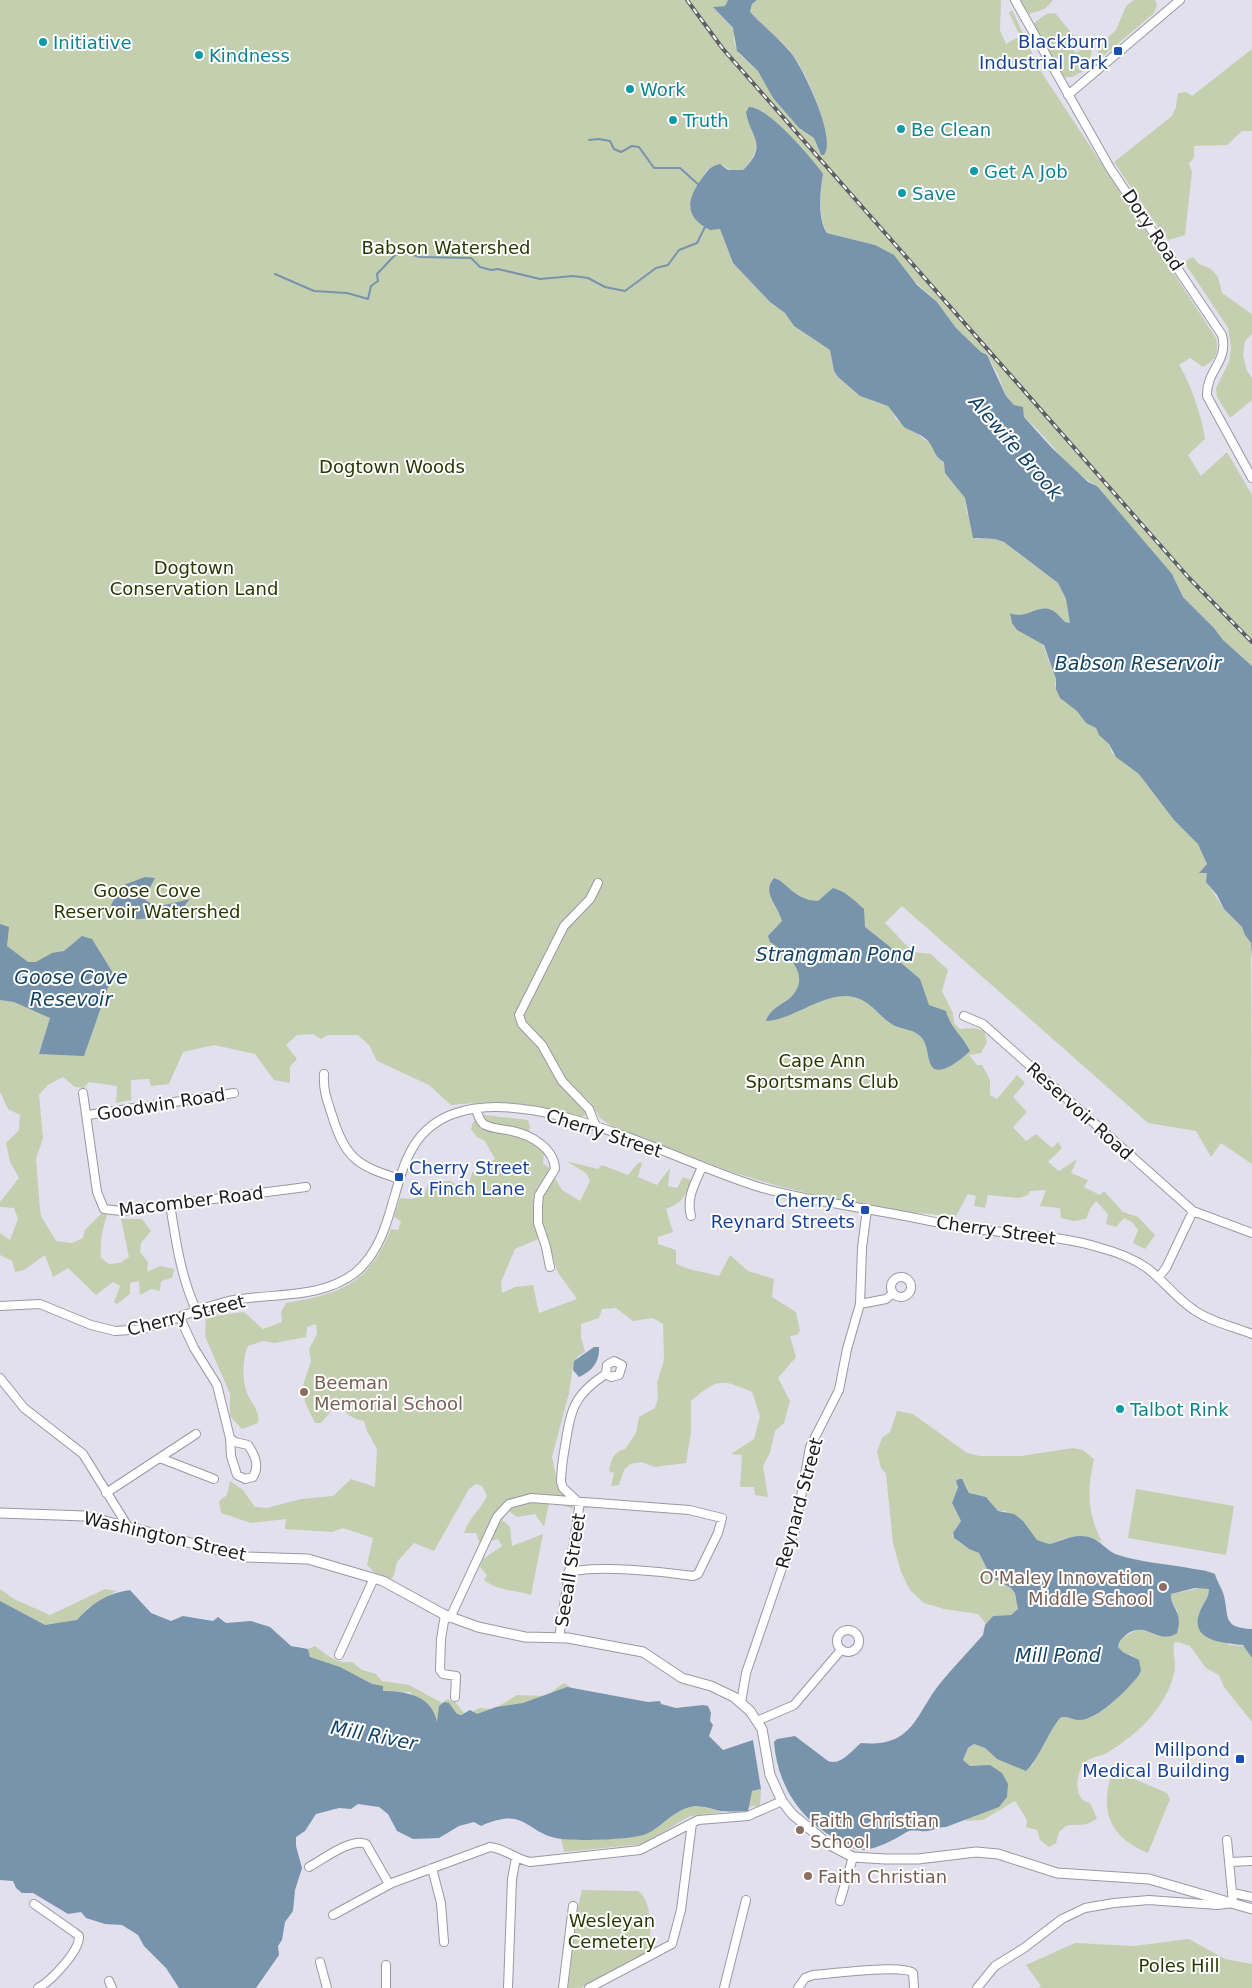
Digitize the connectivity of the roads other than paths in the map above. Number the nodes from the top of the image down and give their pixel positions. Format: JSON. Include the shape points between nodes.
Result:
{"nodes":[{"id":1,"x":1015,"y":0,"type":"edge"},
{"id":2,"x":1180,"y":0,"type":"edge"},
{"id":3,"x":1068,"y":95,"type":"junction"},
{"id":4,"x":1249,"y":466,"type":"edge"},
{"id":5,"x":1252,"y":478,"type":"edge"},
{"id":6,"x":598,"y":883,"type":"dead end"},
{"id":7,"x":964,"y":1016,"type":"dead end"},
{"id":8,"x":324,"y":1074,"type":"dead end"},
{"id":9,"x":234,"y":1092,"type":"dead end"},
{"id":10,"x":83,"y":1093,"type":"dead end"},
{"id":11,"x":476,"y":1108,"type":"junction"},
{"id":12,"x":88,"y":1115,"type":"junction"},
{"id":13,"x":596,"y":1127,"type":"junction"},
{"id":14,"x":702,"y":1167,"type":"junction"},
{"id":15,"x":400,"y":1179,"type":"junction"},
{"id":16,"x":306,"y":1187,"type":"dead end"},
{"id":17,"x":170,"y":1204,"type":"junction"},
{"id":18,"x":866,"y":1209,"type":"junction"},
{"id":19,"x":1193,"y":1211,"type":"junction"},
{"id":20,"x":691,"y":1216,"type":"dead end"},
{"id":21,"x":1252,"y":1234,"type":"edge"},
{"id":22,"x":550,"y":1267,"type":"dead end"},
{"id":23,"x":1158,"y":1278,"type":"junction"},
{"id":24,"x":892,"y":1294,"type":"dead end"},
{"id":25,"x":860,"y":1304,"type":"junction"},
{"id":26,"x":0,"y":1306,"type":"edge"},
{"id":27,"x":198,"y":1312,"type":"junction"},
{"id":28,"x":180,"y":1318,"type":"junction"},
{"id":29,"x":1252,"y":1334,"type":"edge"},
{"id":30,"x":606,"y":1374,"type":"dead end"},
{"id":31,"x":0,"y":1378,"type":"edge"},
{"id":32,"x":196,"y":1434,"type":"dead end"},
{"id":33,"x":230,"y":1438,"type":"junction"},
{"id":34,"x":160,"y":1458,"type":"junction"},
{"id":35,"x":214,"y":1479,"type":"dead end"},
{"id":36,"x":106,"y":1493,"type":"junction"},
{"id":37,"x":580,"y":1502,"type":"junction"},
{"id":38,"x":0,"y":1513,"type":"edge"},
{"id":39,"x":127,"y":1525,"type":"junction"},
{"id":40,"x":568,"y":1573,"type":"junction"},
{"id":41,"x":374,"y":1578,"type":"junction"},
{"id":42,"x":448,"y":1616,"type":"junction"},
{"id":43,"x":559,"y":1638,"type":"junction"},
{"id":44,"x":840,"y":1650,"type":"dead end"},
{"id":45,"x":339,"y":1655,"type":"dead end"},
{"id":46,"x":455,"y":1696,"type":"dead end"},
{"id":47,"x":741,"y":1703,"type":"junction"},
{"id":48,"x":758,"y":1721,"type":"junction"},
{"id":49,"x":782,"y":1801,"type":"junction"},
{"id":50,"x":692,"y":1823,"type":"junction"},
{"id":51,"x":1227,"y":1840,"type":"dead end"},
{"id":52,"x":853,"y":1856,"type":"junction"},
{"id":53,"x":516,"y":1858,"type":"junction"},
{"id":54,"x":1252,"y":1861,"type":"edge"},
{"id":55,"x":1230,"y":1862,"type":"junction"},
{"id":56,"x":309,"y":1867,"type":"dead end"},
{"id":57,"x":432,"y":1868,"type":"junction"},
{"id":58,"x":389,"y":1884,"type":"junction"},
{"id":59,"x":1233,"y":1893,"type":"junction"},
{"id":60,"x":1252,"y":1897,"type":"edge"},
{"id":61,"x":746,"y":1900,"type":"dead end"},
{"id":62,"x":840,"y":1901,"type":"dead end"},
{"id":63,"x":1233,"y":1903,"type":"junction"},
{"id":64,"x":34,"y":1904,"type":"dead end"},
{"id":65,"x":573,"y":1906,"type":"dead end"},
{"id":66,"x":1252,"y":1909,"type":"edge"},
{"id":67,"x":333,"y":1915,"type":"dead end"},
{"id":68,"x":444,"y":1942,"type":"dead end"},
{"id":69,"x":320,"y":1962,"type":"dead end"},
{"id":70,"x":386,"y":1965,"type":"dead end"},
{"id":71,"x":38,"y":1988,"type":"edge"},
{"id":72,"x":326,"y":1988,"type":"edge"},
{"id":73,"x":386,"y":1988,"type":"edge"},
{"id":74,"x":508,"y":1988,"type":"edge"},
{"id":75,"x":563,"y":1988,"type":"edge"},
{"id":76,"x":589,"y":1988,"type":"edge"},
{"id":77,"x":724,"y":1988,"type":"edge"},
{"id":78,"x":798,"y":1988,"type":"edge"},
{"id":79,"x":914,"y":1988,"type":"edge"},
{"id":80,"x":977,"y":1988,"type":"edge"}],
"edges":[{"from":1,"to":3,"type":"street","name":"Dory Road"},
{"from":2,"to":3,"type":"street"},
{"from":3,"to":4,"type":"street","name":"Dory Road","via":[[1110,168],[1222,335],[1224,354],[1208,383],[1207,396]]},
{"from":4,"to":5,"type":"street","name":"Dory Road"},
{"from":6,"to":13,"type":"street","via":[[590,898],[564,926],[519,1014],[522,1024],[542,1046],[562,1081],[590,1108]]},
{"from":7,"to":19,"type":"street","name":"Reservoir Road","via":[[983,1024]]},
{"from":8,"to":15,"type":"street","via":[[323,1092],[345,1149],[364,1167]]},
{"from":9,"to":12,"type":"street","name":"Goodwin Road"},
{"from":10,"to":12,"type":"street","name":"Macomber Road"},
{"from":11,"to":13,"type":"street","name":"Cherry Street","via":[[539,1111]]},
{"from":11,"to":15,"type":"street","name":"Cherry Street","via":[[446,1117],[421,1135],[406,1159]]},
{"from":11,"to":22,"type":"street","via":[[485,1125],[528,1137],[552,1155],[555,1169],[539,1195],[537,1216]]},
{"from":12,"to":17,"type":"street","name":"Macomber Road","via":[[98,1192],[104,1209],[121,1211]]},
{"from":13,"to":14,"type":"street","name":"Cherry Street"},
{"from":14,"to":18,"type":"street","name":"Cherry Street","via":[[762,1188]]},
{"from":14,"to":20,"type":"street","via":[[690,1197]]},
{"from":15,"to":27,"type":"street","name":"Cherry Street","via":[[378,1245],[346,1279],[318,1290],[234,1300]]},
{"from":16,"to":17,"type":"street","name":"Macomber Road"},
{"from":17,"to":27,"type":"street","via":[[181,1267],[187,1290]]},
{"from":18,"to":23,"type":"street","name":"Cherry Street","via":[[965,1228],[1089,1244],[1139,1263]]},
{"from":18,"to":25,"type":"street","name":"Reynard Street"},
{"from":19,"to":21,"type":"street","name":"Reservoir Road"},
{"from":19,"to":23,"type":"street"},
{"from":23,"to":29,"type":"street","name":"Cherry Street","via":[[1176,1297],[1204,1316]]},
{"from":24,"to":25,"type":"street","via":[[886,1299]]},
{"from":25,"to":47,"type":"street","name":"Reynard Street","via":[[839,1390],[810,1447],[795,1530],[746,1673]]},
{"from":26,"to":28,"type":"street","name":"Cherry Street","via":[[40,1304],[91,1325],[123,1332]]},
{"from":27,"to":28,"type":"street","name":"Cherry Street"},
{"from":28,"to":33,"type":"street","via":[[217,1385]]},
{"from":30,"to":37,"type":"street","via":[[587,1388],[569,1419],[561,1482],[563,1488]]},
{"from":31,"to":36,"type":"street","via":[[24,1408],[83,1454]]},
{"from":32,"to":34,"type":"street"},
{"from":33,"to":33,"type":"street","via":[[248,1445],[251,1450],[257,1466],[253,1477],[245,1479],[237,1475]]},
{"from":34,"to":35,"type":"street"},
{"from":34,"to":36,"type":"street"},
{"from":36,"to":39,"type":"street"},
{"from":37,"to":40,"type":"street","name":"Seeall Street"},
{"from":37,"to":40,"type":"street","via":[[682,1509],[722,1518],[718,1534],[698,1574],[693,1576],[598,1569]]},
{"from":37,"to":42,"type":"street","via":[[530,1498],[504,1508]]},
{"from":38,"to":39,"type":"main road","name":"Washington Street","via":[[85,1516]]},
{"from":39,"to":41,"type":"main road","name":"Washington Street","via":[[210,1549],[246,1556],[308,1559]]},
{"from":40,"to":43,"type":"street","name":"Seeall Street"},
{"from":41,"to":42,"type":"main road","name":"Washington Street"},
{"from":41,"to":45,"type":"street"},
{"from":42,"to":43,"type":"main road","name":"Washington Street","via":[[503,1633]]},
{"from":42,"to":46,"type":"street","via":[[441,1639],[440,1670],[443,1674],[456,1676]]},
{"from":43,"to":47,"type":"main road","name":"Washington Street","via":[[644,1652],[682,1678],[711,1686]]},
{"from":44,"to":48,"type":"street","via":[[801,1699]]},
{"from":47,"to":48,"type":"main road","name":"Washington Street"},
{"from":48,"to":49,"type":"main road","name":"Washington Street","via":[[773,1784]]},
{"from":49,"to":50,"type":"street","via":[[748,1816]]},
{"from":49,"to":52,"type":"main road","name":"Washington Street","via":[[792,1814],[828,1844]]},
{"from":50,"to":53,"type":"street","via":[[640,1850],[530,1862]]},
{"from":50,"to":76,"type":"street","via":[[681,1910],[672,1944]]},
{"from":51,"to":55,"type":"street"},
{"from":52,"to":62,"type":"street"},
{"from":52,"to":63,"type":"main road","name":"Washington Street","via":[[902,1859],[976,1852],[998,1854],[1057,1872],[1149,1879]]},
{"from":53,"to":57,"type":"street","via":[[506,1851],[490,1847]]},
{"from":53,"to":74,"type":"street","via":[[512,1879]]},
{"from":54,"to":55,"type":"street"},
{"from":55,"to":59,"type":"street"},
{"from":56,"to":58,"type":"street","via":[[349,1845],[362,1842]]},
{"from":57,"to":58,"type":"street"},
{"from":57,"to":68,"type":"street","via":[[441,1903]]},
{"from":58,"to":67,"type":"street"},
{"from":59,"to":60,"type":"street"},
{"from":59,"to":63,"type":"street"},
{"from":61,"to":77,"type":"street"},
{"from":63,"to":66,"type":"main road","name":"Washington Street"},
{"from":63,"to":80,"type":"street","via":[[1217,1906],[1142,1900],[1085,1908],[1062,1918],[995,1966]]},
{"from":64,"to":71,"type":"street","via":[[74,1932],[79,1940],[56,1974]]},
{"from":65,"to":75,"type":"street"},
{"from":69,"to":72,"type":"street"},
{"from":70,"to":73,"type":"street"},
{"from":78,"to":79,"type":"street","via":[[805,1978],[813,1975],[908,1969],[913,1973]]}]}
